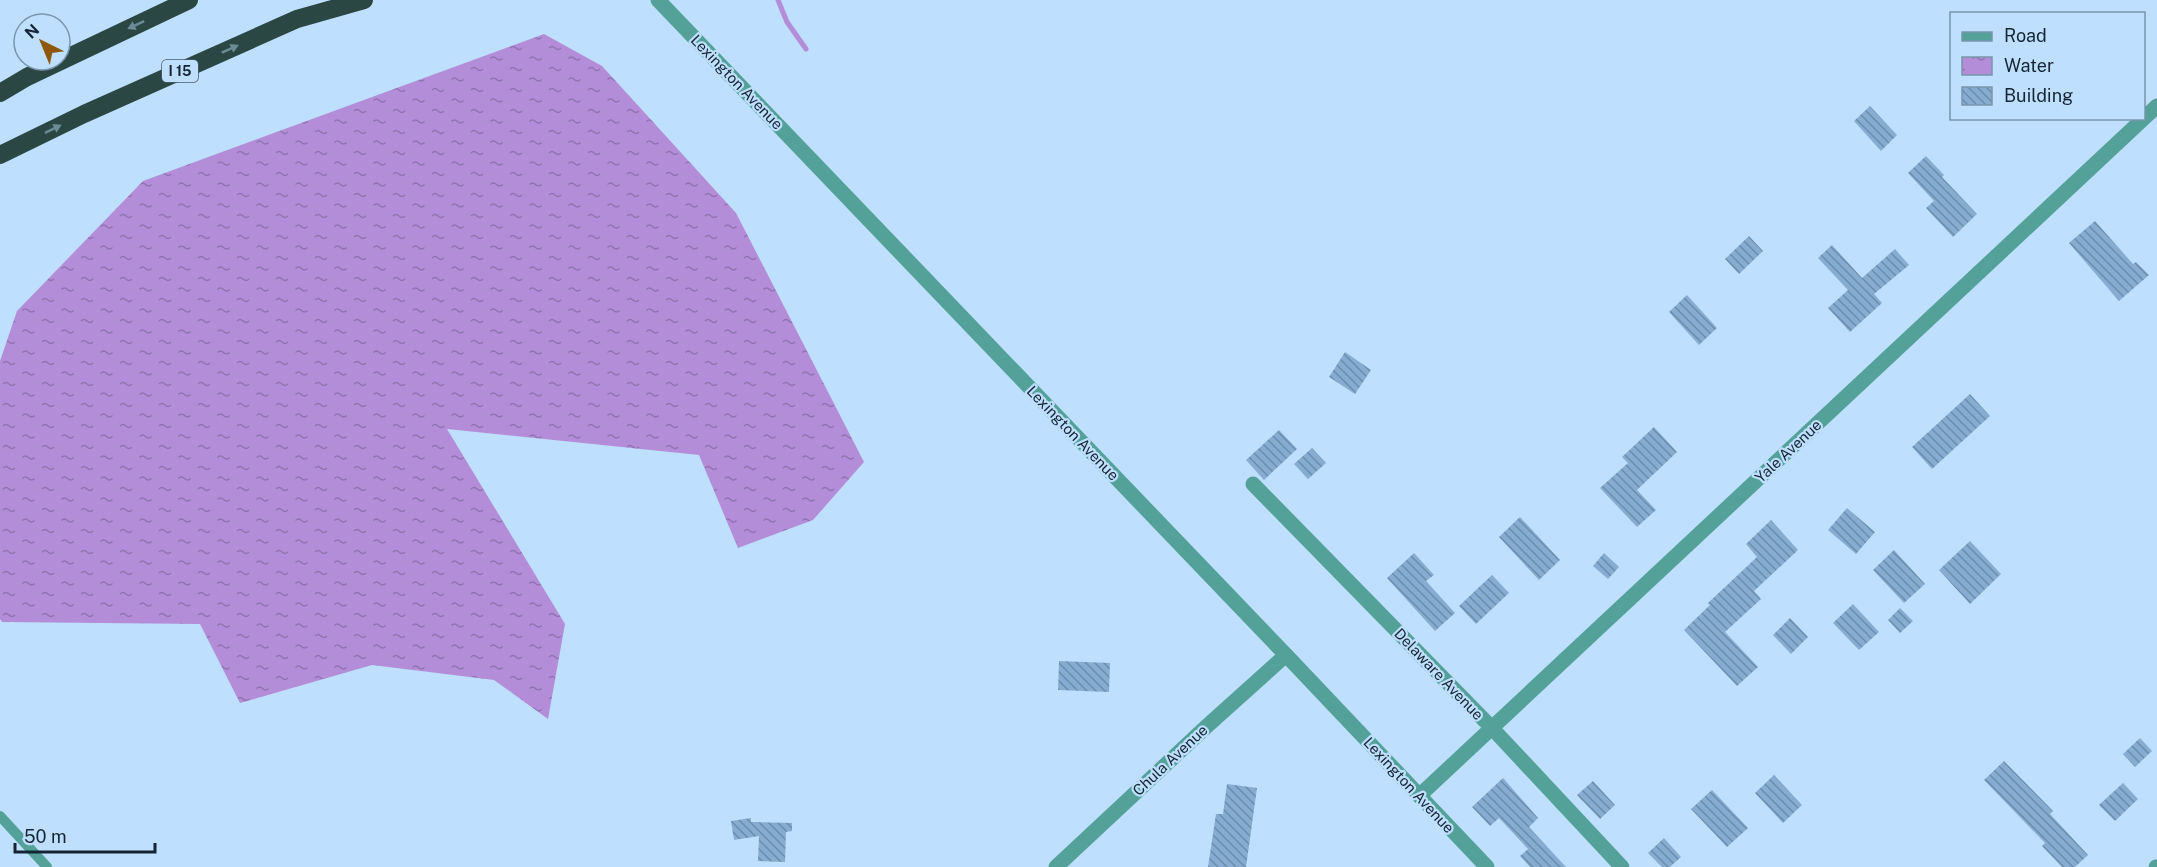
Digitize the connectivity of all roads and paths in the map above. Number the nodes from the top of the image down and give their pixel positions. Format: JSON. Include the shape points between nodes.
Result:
{"nodes":[{"id":1,"x":189,"y":0,"type":"edge"},
{"id":2,"x":364,"y":0,"type":"edge"},
{"id":3,"x":658,"y":0,"type":"edge"},
{"id":4,"x":0,"y":93,"type":"edge"},
{"id":5,"x":2157,"y":106,"type":"edge"},
{"id":6,"x":2145,"y":117,"type":"edge"},
{"id":7,"x":2142,"y":120,"type":"edge"},
{"id":8,"x":0,"y":155,"type":"edge"},
{"id":9,"x":1253,"y":484,"type":"dead end"},
{"id":10,"x":1286,"y":655,"type":"junction"},
{"id":11,"x":1491,"y":727,"type":"junction"},
{"id":12,"x":1419,"y":796,"type":"junction"},
{"id":13,"x":0,"y":816,"type":"edge"},
{"id":14,"x":47,"y":867,"type":"edge"},
{"id":15,"x":1056,"y":867,"type":"edge"},
{"id":16,"x":1487,"y":867,"type":"edge"},
{"id":17,"x":1622,"y":867,"type":"edge"}],
"edges":[{"from":1,"to":4,"type":"highway","one_way":true},
{"from":8,"to":2,"type":"highway","number":"I 15","one_way":true,"via":[[297,19]]},
{"from":3,"to":10,"type":"street","name":"Lexington Avenue"},
{"from":5,"to":6,"type":"street","name":"Yale Avenue"},
{"from":7,"to":11,"type":"street","name":"Yale Avenue"},
{"from":9,"to":11,"type":"street","name":"Delaware Avenue"},
{"from":10,"to":12,"type":"street","name":"Lexington Avenue"},
{"from":10,"to":15,"type":"street","name":"Chula Avenue"},
{"from":11,"to":12,"type":"street","name":"Yale Avenue"},
{"from":11,"to":17,"type":"street","name":"Delaware Avenue"},
{"from":12,"to":16,"type":"street","name":"Lexington Avenue"},
{"from":13,"to":14,"type":"lane"}]}
